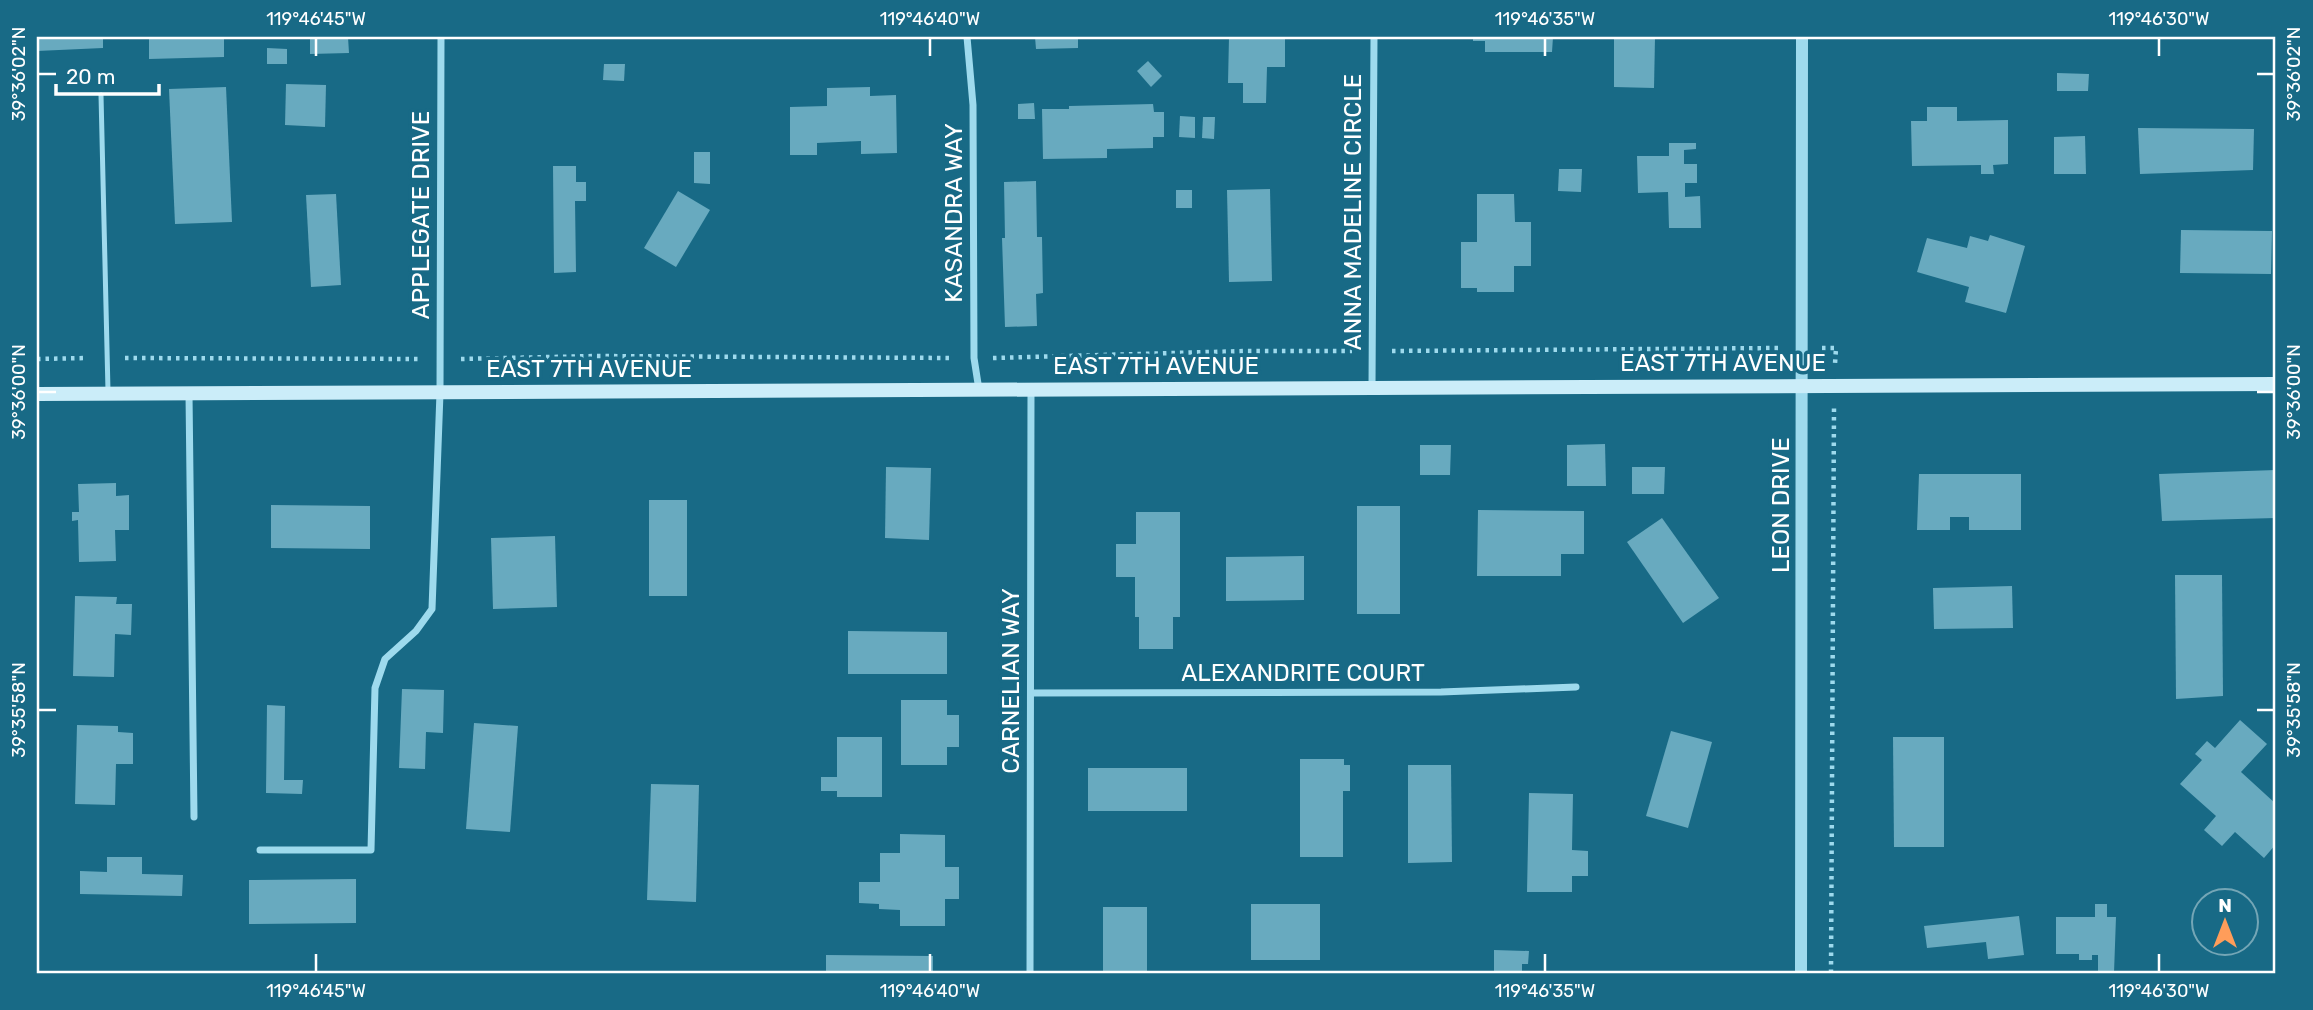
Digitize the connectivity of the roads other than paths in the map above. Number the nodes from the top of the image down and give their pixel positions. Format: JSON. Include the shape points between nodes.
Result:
{"nodes":[{"id":1,"x":441,"y":37,"type":"edge"},
{"id":2,"x":967,"y":37,"type":"edge"},
{"id":3,"x":1374,"y":37,"type":"edge"},
{"id":4,"x":1802,"y":37,"type":"edge"},
{"id":5,"x":101,"y":95,"type":"dead end"},
{"id":6,"x":2276,"y":384,"type":"edge"},
{"id":7,"x":1802,"y":386,"type":"junction"},
{"id":8,"x":1372,"y":387,"type":"junction"},
{"id":9,"x":1031,"y":389,"type":"junction"},
{"id":10,"x":979,"y":390,"type":"junction"},
{"id":11,"x":440,"y":393,"type":"junction"},
{"id":12,"x":37,"y":394,"type":"edge"},
{"id":13,"x":108,"y":394,"type":"junction"},
{"id":14,"x":189,"y":394,"type":"junction"},
{"id":15,"x":1576,"y":687,"type":"dead end"},
{"id":16,"x":1031,"y":693,"type":"junction"},
{"id":17,"x":194,"y":817,"type":"dead end"},
{"id":18,"x":260,"y":850,"type":"dead end"},
{"id":19,"x":1030,"y":973,"type":"edge"},
{"id":20,"x":1801,"y":973,"type":"edge"}],
"edges":[{"from":1,"to":11,"type":"street","name":"APPLEGATE DRIVE"},
{"from":2,"to":10,"type":"street","name":"KASANDRA WAY","via":[[973,106],[974,358]]},
{"from":3,"to":8,"type":"street","name":"ANNA MADELINE CIRCLE"},
{"from":4,"to":7,"type":"street","name":"LEON DRIVE"},
{"from":5,"to":13,"type":"lane"},
{"from":6,"to":7,"type":"main road","name":"EAST 7TH AVENUE"},
{"from":7,"to":8,"type":"main road","name":"EAST 7TH AVENUE"},
{"from":7,"to":20,"type":"street","name":"LEON DRIVE"},
{"from":8,"to":9,"type":"main road","name":"EAST 7TH AVENUE"},
{"from":9,"to":10,"type":"main road","name":"EAST 7TH AVENUE"},
{"from":9,"to":16,"type":"street","name":"CARNELIAN WAY"},
{"from":10,"to":11,"type":"main road","name":"EAST 7TH AVENUE"},
{"from":11,"to":14,"type":"main road","name":"EAST 7TH AVENUE"},
{"from":11,"to":18,"type":"street","name":"APPLEGATE DRIVE","via":[[432,609],[385,659],[375,688],[371,850]]},
{"from":12,"to":13,"type":"main road","name":"EAST 7TH AVENUE"},
{"from":13,"to":14,"type":"main road","name":"EAST 7TH AVENUE"},
{"from":14,"to":17,"type":"street"},
{"from":15,"to":16,"type":"street","name":"ALEXANDRITE COURT","via":[[1441,692]]},
{"from":16,"to":19,"type":"street","name":"CARNELIAN WAY"}]}
